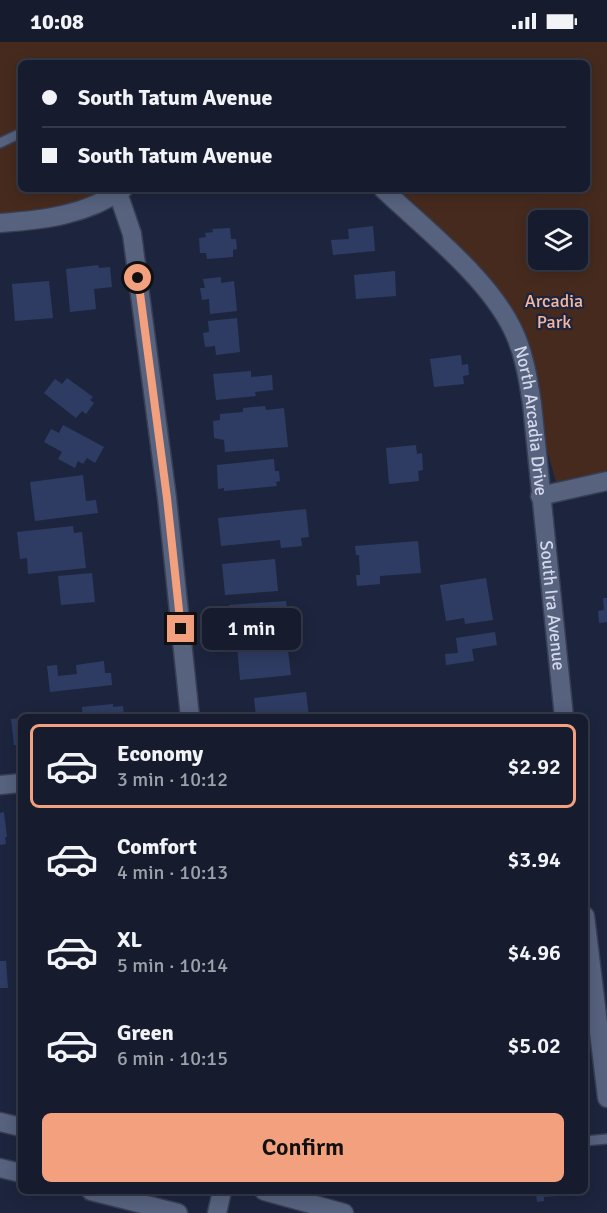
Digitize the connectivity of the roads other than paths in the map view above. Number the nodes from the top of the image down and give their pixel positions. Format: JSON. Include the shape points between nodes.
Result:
{"nodes":[{"id":1,"x":18,"y":134,"type":"edge"},
{"id":2,"x":0,"y":143,"type":"edge"},
{"id":3,"x":118,"y":192,"type":"edge"},
{"id":4,"x":120,"y":192,"type":"edge"},
{"id":5,"x":386,"y":192,"type":"edge"},
{"id":6,"x":0,"y":223,"type":"edge"},
{"id":7,"x":607,"y":481,"type":"edge"},
{"id":8,"x":540,"y":496,"type":"junction"},
{"id":9,"x":190,"y":714,"type":"edge"},
{"id":10,"x":564,"y":714,"type":"edge"},
{"id":11,"x":18,"y":783,"type":"edge"},
{"id":12,"x":0,"y":785,"type":"edge"},
{"id":13,"x":588,"y":941,"type":"edge"},
{"id":14,"x":607,"y":1098,"type":"edge"},
{"id":15,"x":0,"y":1122,"type":"edge"},
{"id":16,"x":18,"y":1126,"type":"edge"},
{"id":17,"x":607,"y":1139,"type":"edge"},
{"id":18,"x":588,"y":1141,"type":"edge"},
{"id":19,"x":0,"y":1168,"type":"edge"},
{"id":20,"x":18,"y":1172,"type":"edge"},
{"id":21,"x":103,"y":1194,"type":"edge"},
{"id":22,"x":221,"y":1194,"type":"edge"},
{"id":23,"x":275,"y":1194,"type":"edge"},
{"id":24,"x":178,"y":1213,"type":"edge"},
{"id":25,"x":217,"y":1213,"type":"edge"},
{"id":26,"x":344,"y":1213,"type":"edge"}],
"edges":[{"from":1,"to":2,"type":"lane"},
{"from":3,"to":6,"type":"street","via":[[69,214]]},
{"from":4,"to":9,"type":"street","via":[[132,234],[167,498]]},
{"from":5,"to":8,"type":"street","name":"North Arcadia Drive","via":[[466,268],[512,328],[525,361]]},
{"from":7,"to":8,"type":"street","name":"North Arcadia Drive"},
{"from":8,"to":10,"type":"street","name":"South Ira Avenue"},
{"from":11,"to":12,"type":"street"},
{"from":13,"to":14,"type":"street"},
{"from":15,"to":16,"type":"street"},
{"from":17,"to":18,"type":"lane"},
{"from":19,"to":20,"type":"street"},
{"from":21,"to":24,"type":"street"},
{"from":22,"to":25,"type":"street"},
{"from":23,"to":26,"type":"street"}]}
